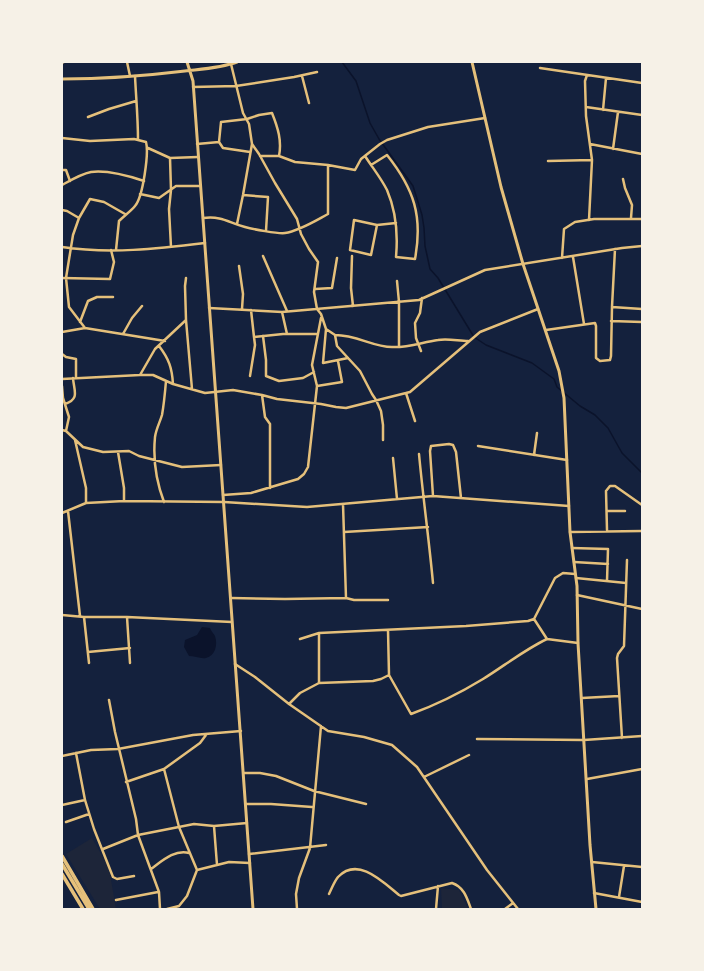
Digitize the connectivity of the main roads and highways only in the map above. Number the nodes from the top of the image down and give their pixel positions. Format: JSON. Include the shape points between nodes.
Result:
{"nodes":[{"id":1,"x":187,"y":62,"type":"edge"},
{"id":2,"x":237,"y":62,"type":"edge"},
{"id":3,"x":472,"y":62,"type":"edge"},
{"id":4,"x":189,"y":70,"type":"junction"},
{"id":5,"x":62,"y":79,"type":"edge"},
{"id":6,"x":62,"y":856,"type":"edge"},
{"id":7,"x":62,"y":864,"type":"edge"},
{"id":8,"x":62,"y":874,"type":"edge"},
{"id":9,"x":83,"y":909,"type":"edge"},
{"id":10,"x":89,"y":909,"type":"edge"},
{"id":11,"x":93,"y":909,"type":"edge"},
{"id":12,"x":254,"y":909,"type":"edge"},
{"id":13,"x":596,"y":909,"type":"edge"}],
"edges":[{"from":1,"to":4,"type":"main road"},
{"from":2,"to":4,"type":"main road"},
{"from":3,"to":13,"type":"main road","via":[[501,187],[523,264],[559,371],[564,398],[570,532],[576,576],[593,893]]},
{"from":4,"to":5,"type":"main road","via":[[135,76]]},
{"from":4,"to":12,"type":"main road","via":[[193,87]]},
{"from":6,"to":11,"type":"main road"},
{"from":7,"to":10,"type":"main road"},
{"from":8,"to":9,"type":"main road"}]}
